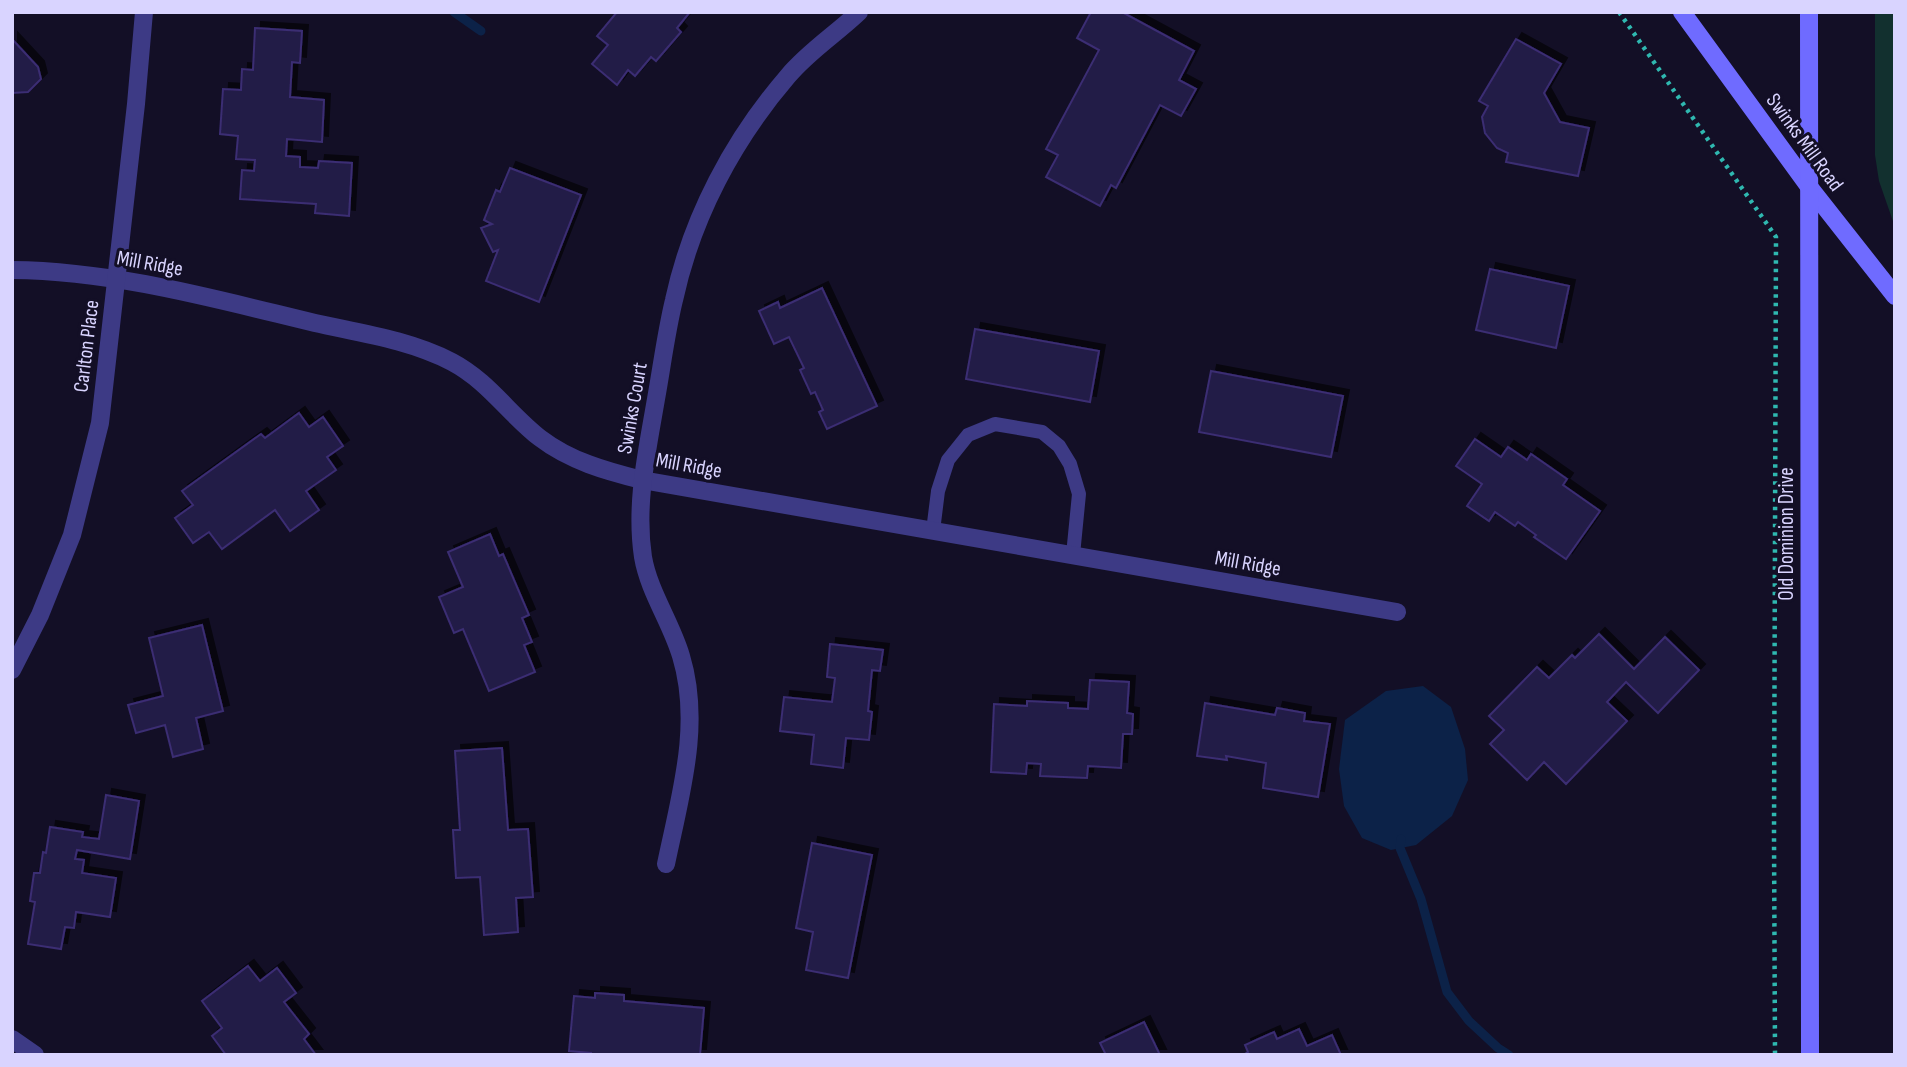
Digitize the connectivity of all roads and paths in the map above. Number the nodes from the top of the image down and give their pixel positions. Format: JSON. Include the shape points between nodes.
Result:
{"nodes":[{"id":1,"x":144,"y":12,"type":"edge"},
{"id":2,"x":859,"y":12,"type":"edge"},
{"id":3,"x":1619,"y":12,"type":"edge"},
{"id":4,"x":1682,"y":12,"type":"edge"},
{"id":5,"x":1809,"y":12,"type":"edge"},
{"id":6,"x":1810,"y":188,"type":"junction"},
{"id":7,"x":12,"y":270,"type":"edge"},
{"id":8,"x":117,"y":279,"type":"junction"},
{"id":9,"x":1895,"y":296,"type":"edge"},
{"id":10,"x":642,"y":480,"type":"junction"},
{"id":11,"x":933,"y":531,"type":"junction"},
{"id":12,"x":1073,"y":555,"type":"junction"},
{"id":13,"x":1397,"y":611,"type":"dead end"},
{"id":14,"x":12,"y":670,"type":"edge"},
{"id":15,"x":666,"y":864,"type":"dead end"},
{"id":16,"x":12,"y":1039,"type":"edge"},
{"id":17,"x":35,"y":1055,"type":"edge"},
{"id":18,"x":1775,"y":1055,"type":"edge"},
{"id":19,"x":1810,"y":1055,"type":"edge"}],
"edges":[{"from":1,"to":8,"type":"street","name":"Carlton Place"},
{"from":2,"to":10,"type":"street","name":"Swinks Court","via":[[789,74],[746,129],[703,209],[673,301]]},
{"from":3,"to":18,"type":"path","via":[[1776,237]]},
{"from":4,"to":6,"type":"main road","name":"Swinks Mill Road"},
{"from":5,"to":6,"type":"main road","name":"Old Dominion Drive"},
{"from":6,"to":9,"type":"main road","name":"Swinks Mill Road"},
{"from":6,"to":19,"type":"main road","name":"Old Dominion Drive"},
{"from":7,"to":8,"type":"street","name":"Mill Ridge"},
{"from":8,"to":10,"type":"street","name":"Mill Ridge","via":[[407,345],[452,362],[481,381],[540,438],[565,454]]},
{"from":8,"to":14,"type":"street","name":"Carlton Place","via":[[100,423],[72,535]]},
{"from":10,"to":11,"type":"street","name":"Mill Ridge"},
{"from":10,"to":15,"type":"street","name":"Swinks Court","via":[[643,558],[681,655],[691,724]]},
{"from":11,"to":12,"type":"street","name":"Mill Ridge"},
{"from":11,"to":12,"type":"lane","via":[[948,460],[968,435],[995,424],[1042,432],[1059,446],[1070,464],[1079,494]]},
{"from":12,"to":13,"type":"street","name":"Mill Ridge"},
{"from":16,"to":17,"type":"street"}]}
